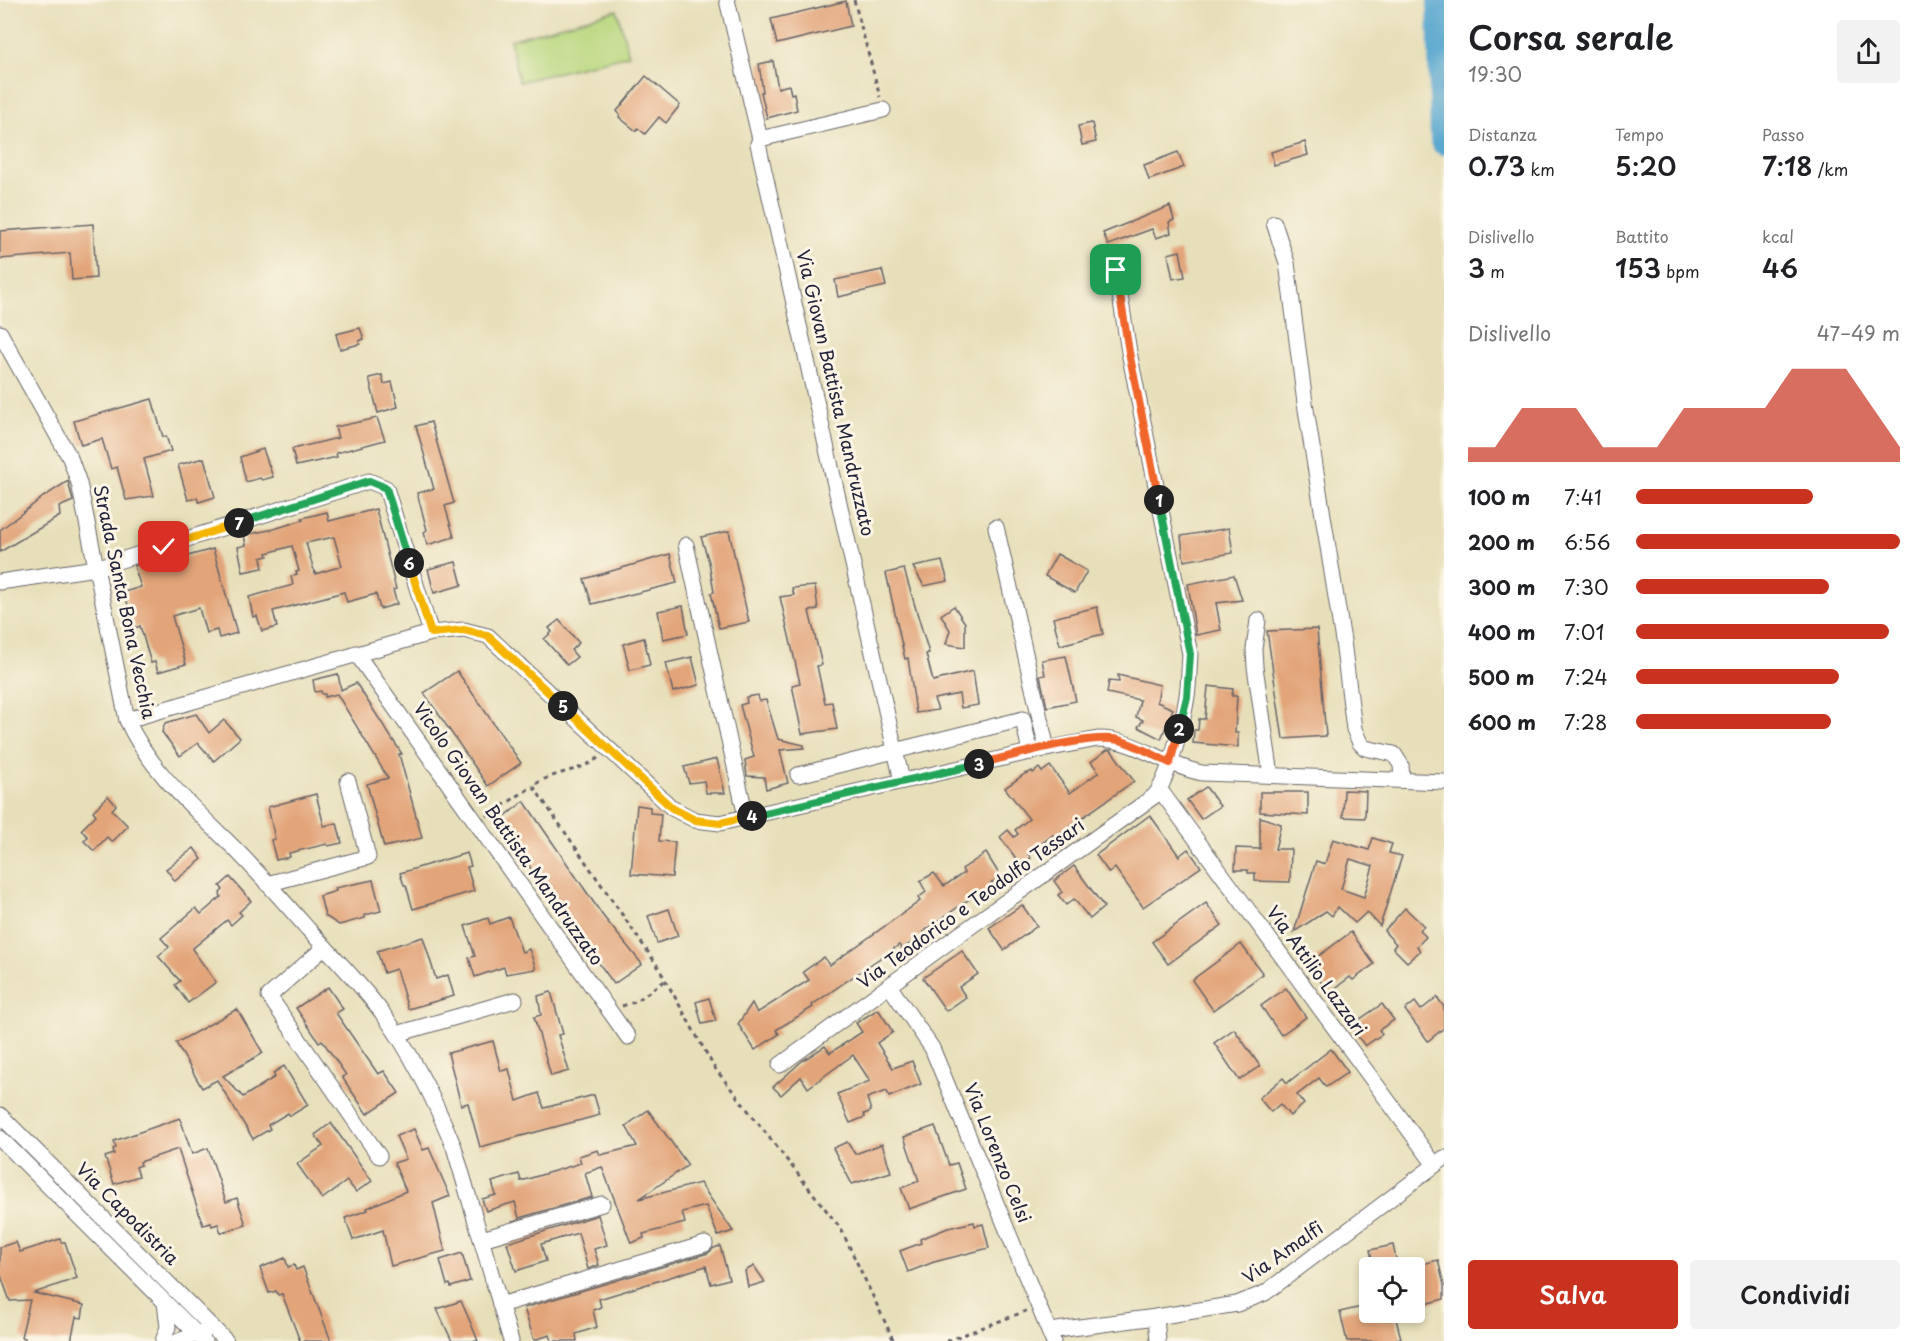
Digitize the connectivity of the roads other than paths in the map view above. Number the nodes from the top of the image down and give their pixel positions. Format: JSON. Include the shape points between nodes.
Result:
{"nodes":[{"id":1,"x":727,"y":0,"type":"edge"},
{"id":2,"x":883,"y":110,"type":"road end"},
{"id":3,"x":760,"y":139,"type":"junction"},
{"id":4,"x":1274,"y":223,"type":"dead end"},
{"id":5,"x":1116,"y":270,"type":"dead end"},
{"id":6,"x":0,"y":333,"type":"edge"},
{"id":7,"x":996,"y":527,"type":"dead end"},
{"id":8,"x":686,"y":545,"type":"dead end"},
{"id":9,"x":96,"y":568,"type":"junction"},
{"id":10,"x":0,"y":582,"type":"edge"},
{"id":11,"x":1257,"y":620,"type":"dead end"},
{"id":12,"x":431,"y":633,"type":"junction"},
{"id":13,"x":356,"y":653,"type":"junction"},
{"id":14,"x":127,"y":720,"type":"junction"},
{"id":15,"x":1047,"y":749,"type":"junction"},
{"id":16,"x":896,"y":750,"type":"junction"},
{"id":17,"x":1030,"y":752,"type":"junction"},
{"id":18,"x":1170,"y":763,"type":"junction"},
{"id":19,"x":798,"y":775,"type":"dead end"},
{"id":20,"x":1271,"y":775,"type":"junction"},
{"id":21,"x":1402,"y":780,"type":"junction"},
{"id":22,"x":348,"y":781,"type":"dead end"},
{"id":23,"x":902,"y":781,"type":"junction"},
{"id":24,"x":1444,"y":782,"type":"edge"},
{"id":25,"x":1160,"y":790,"type":"junction"},
{"id":26,"x":746,"y":817,"type":"junction"},
{"id":27,"x":267,"y":884,"type":"junction"},
{"id":28,"x":325,"y":947,"type":"junction"},
{"id":29,"x":890,"y":987,"type":"junction"},
{"id":30,"x":515,"y":1000,"type":"dead end"},
{"id":31,"x":397,"y":1034,"type":"junction"},
{"id":32,"x":628,"y":1037,"type":"dead end"},
{"id":33,"x":780,"y":1065,"type":"dead end"},
{"id":34,"x":0,"y":1115,"type":"edge"},
{"id":35,"x":0,"y":1138,"type":"edge"},
{"id":36,"x":379,"y":1156,"type":"dead end"},
{"id":37,"x":1439,"y":1162,"type":"edge"},
{"id":38,"x":602,"y":1204,"type":"dead end"},
{"id":39,"x":482,"y":1239,"type":"junction"},
{"id":40,"x":705,"y":1244,"type":"dead end"},
{"id":41,"x":165,"y":1303,"type":"junction"},
{"id":42,"x":500,"y":1305,"type":"junction"},
{"id":43,"x":1156,"y":1317,"type":"junction"},
{"id":44,"x":1051,"y":1336,"type":"edge"},
{"id":45,"x":210,"y":1338,"type":"edge"},
{"id":46,"x":163,"y":1341,"type":"edge"},
{"id":47,"x":178,"y":1341,"type":"edge"},
{"id":48,"x":511,"y":1341,"type":"edge"},
{"id":49,"x":1158,"y":1341,"type":"edge"}],
"edges":[{"from":1,"to":3,"type":"street","name":"Via Giovan Battista Mandruzzato"},
{"from":2,"to":3,"type":"street"},
{"from":3,"to":16,"type":"street","name":"Via Giovan Battista Mandruzzato","via":[[758,144]]},
{"from":4,"to":21,"type":"street","via":[[1287,263],[1354,729],[1365,748],[1394,754],[1401,765]]},
{"from":5,"to":18,"type":"street","via":[[1190,654],[1187,697]]},
{"from":6,"to":9,"type":"street","name":"Strada Santa Bona Vecchia","via":[[70,458],[79,483]]},
{"from":7,"to":15,"type":"street"},
{"from":8,"to":26,"type":"street"},
{"from":9,"to":10,"type":"street"},
{"from":9,"to":12,"type":"street","via":[[369,481],[386,488]]},
{"from":9,"to":14,"type":"street","name":"Strada Santa Bona Vecchia"},
{"from":11,"to":20,"type":"street","via":[[1255,668]]},
{"from":12,"to":13,"type":"street"},
{"from":12,"to":26,"type":"street","via":[[464,630],[488,636],[672,808],[695,820],[720,823]]},
{"from":13,"to":14,"type":"street"},
{"from":13,"to":32,"type":"street","name":"Vicolo Giovan Battista Mandruzzato"},
{"from":14,"to":27,"type":"street","name":"Strada Santa Bona Vecchia","via":[[154,766]]},
{"from":15,"to":17,"type":"street"},
{"from":15,"to":18,"type":"street","via":[[1098,739],[1118,740]]},
{"from":16,"to":17,"type":"street","via":[[1023,719]]},
{"from":16,"to":19,"type":"street"},
{"from":16,"to":23,"type":"street","name":"Via Giovan Battista Mandruzzato"},
{"from":17,"to":23,"type":"street"},
{"from":18,"to":20,"type":"street","via":[[1202,773]]},
{"from":18,"to":25,"type":"street"},
{"from":20,"to":21,"type":"street"},
{"from":21,"to":24,"type":"street"},
{"from":22,"to":27,"type":"street","via":[[368,857]]},
{"from":23,"to":26,"type":"street"},
{"from":25,"to":29,"type":"street","name":"Via Teodorico e Teodolfo Tessari"},
{"from":25,"to":37,"type":"street","name":"Via Attilio Lazzari"},
{"from":27,"to":28,"type":"street","name":"Strada Santa Bona Vecchia"},
{"from":28,"to":31,"type":"street","name":"Strada Santa Bona Vecchia"},
{"from":28,"to":36,"type":"street","via":[[269,996]]},
{"from":29,"to":33,"type":"street","name":"Via Teodorico e Teodolfo Tessari"},
{"from":29,"to":44,"type":"street","name":"Via Lorenzo Celsi","via":[[932,1047]]},
{"from":30,"to":31,"type":"street"},
{"from":31,"to":39,"type":"street","name":"Strada Santa Bona Vecchia","via":[[443,1119]]},
{"from":34,"to":45,"type":"street","name":"Via Capodistria"},
{"from":35,"to":41,"type":"street","name":"Via Capodistria"},
{"from":37,"to":43,"type":"street","name":"Via Amalfi","via":[[1265,1293],[1237,1304]]},
{"from":38,"to":39,"type":"street"},
{"from":39,"to":42,"type":"street","name":"Strada Santa Bona Vecchia"},
{"from":40,"to":42,"type":"street"},
{"from":41,"to":45,"type":"street","name":"Via Capodistria"},
{"from":41,"to":46,"type":"street","via":[[168,1327]]},
{"from":42,"to":48,"type":"street","name":"Strada Santa Bona Vecchia"},
{"from":43,"to":44,"type":"street","name":"Via Amalfi"},
{"from":43,"to":49,"type":"street"},
{"from":45,"to":47,"type":"street"}]}
